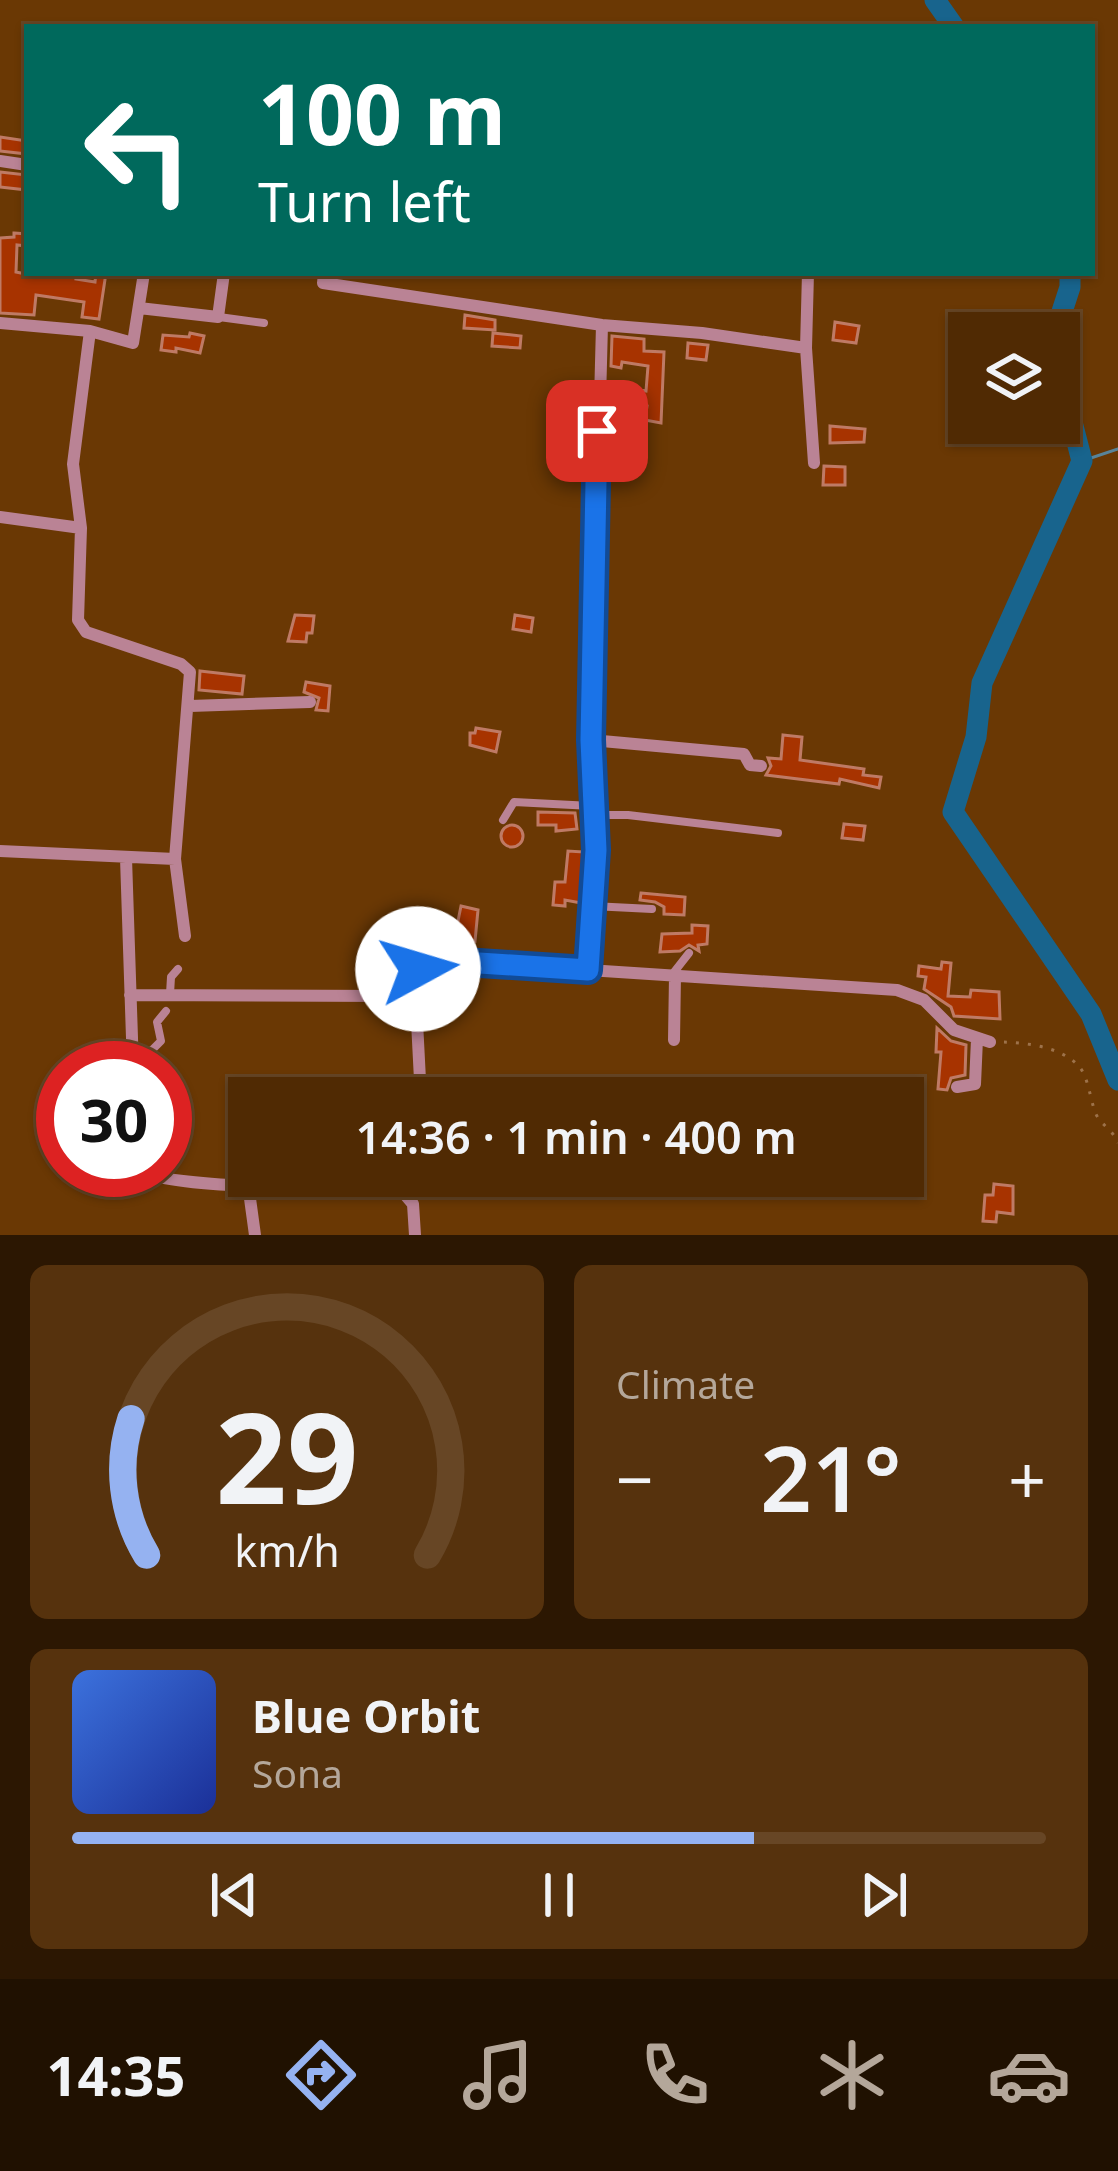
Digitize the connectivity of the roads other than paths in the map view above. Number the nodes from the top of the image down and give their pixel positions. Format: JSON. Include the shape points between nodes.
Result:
{"nodes":[{"id":1,"x":144,"y":276,"type":"edge"},
{"id":2,"x":224,"y":276,"type":"edge"},
{"id":3,"x":324,"y":276,"type":"edge"},
{"id":4,"x":808,"y":276,"type":"edge"},
{"id":5,"x":139,"y":308,"type":"junction"},
{"id":6,"x":218,"y":316,"type":"junction"},
{"id":7,"x":0,"y":322,"type":"edge"},
{"id":8,"x":264,"y":323,"type":"dead end"},
{"id":9,"x":602,"y":325,"type":"junction"},
{"id":10,"x":90,"y":331,"type":"junction"},
{"id":11,"x":806,"y":348,"type":"junction"},
{"id":12,"x":814,"y":463,"type":"dead end"},
{"id":13,"x":0,"y":518,"type":"edge"},
{"id":14,"x":81,"y":528,"type":"junction"},
{"id":15,"x":310,"y":701,"type":"dead end"},
{"id":16,"x":190,"y":706,"type":"junction"},
{"id":17,"x":591,"y":740,"type":"junction"},
{"id":18,"x":761,"y":766,"type":"dead end"},
{"id":19,"x":594,"y":811,"type":"junction"},
{"id":20,"x":503,"y":820,"type":"dead end"},
{"id":21,"x":778,"y":833,"type":"dead end"},
{"id":22,"x":0,"y":851,"type":"edge"},
{"id":23,"x":126,"y":858,"type":"junction"},
{"id":24,"x":175,"y":859,"type":"junction"},
{"id":25,"x":592,"y":906,"type":"junction"},
{"id":26,"x":652,"y":909,"type":"dead end"},
{"id":27,"x":446,"y":923,"type":"dead end"},
{"id":28,"x":185,"y":936,"type":"dead end"},
{"id":29,"x":689,"y":953,"type":"dead end"},
{"id":30,"x":442,"y":960,"type":"junction"},
{"id":31,"x":178,"y":969,"type":"dead end"},
{"id":32,"x":588,"y":970,"type":"junction"},
{"id":33,"x":673,"y":976,"type":"junction"},
{"id":34,"x":404,"y":990,"type":"junction"},
{"id":35,"x":170,"y":994,"type":"junction"},
{"id":36,"x":130,"y":995,"type":"junction"},
{"id":37,"x":166,"y":1011,"type":"dead end"},
{"id":38,"x":674,"y":1040,"type":"dead end"},
{"id":39,"x":132,"y":1041,"type":"edge"},
{"id":40,"x":161,"y":1041,"type":"edge"},
{"id":41,"x":420,"y":1077,"type":"edge"},
{"id":42,"x":957,"y":1087,"type":"dead end"},
{"id":43,"x":192,"y":1180,"type":"edge"},
{"id":44,"x":228,"y":1182,"type":"edge"},
{"id":45,"x":250,"y":1197,"type":"edge"},
{"id":46,"x":407,"y":1197,"type":"edge"},
{"id":47,"x":255,"y":1235,"type":"edge"},
{"id":48,"x":415,"y":1235,"type":"edge"}],
"edges":[{"from":1,"to":5,"type":"street"},
{"from":2,"to":6,"type":"street"},
{"from":3,"to":9,"type":"street","via":[[323,283]]},
{"from":4,"to":11,"type":"street"},
{"from":5,"to":6,"type":"street"},
{"from":5,"to":10,"type":"street","via":[[133,343]]},
{"from":6,"to":8,"type":"lane"},
{"from":7,"to":10,"type":"street"},
{"from":9,"to":11,"type":"street"},
{"from":9,"to":17,"type":"street"},
{"from":10,"to":14,"type":"street","via":[[73,464]]},
{"from":11,"to":12,"type":"street"},
{"from":13,"to":14,"type":"street"},
{"from":14,"to":16,"type":"street","via":[[78,620],[86,632],[181,664],[190,673]]},
{"from":15,"to":16,"type":"street"},
{"from":16,"to":24,"type":"street"},
{"from":17,"to":18,"type":"street","via":[[744,754]]},
{"from":17,"to":19,"type":"street"},
{"from":19,"to":20,"type":"lane","via":[[514,802]]},
{"from":19,"to":21,"type":"lane"},
{"from":19,"to":25,"type":"street"},
{"from":22,"to":23,"type":"street"},
{"from":23,"to":24,"type":"street"},
{"from":23,"to":36,"type":"street"},
{"from":24,"to":28,"type":"street"},
{"from":25,"to":26,"type":"lane"},
{"from":25,"to":32,"type":"street"},
{"from":27,"to":30,"type":"lane"},
{"from":29,"to":33,"type":"lane"},
{"from":30,"to":32,"type":"street"},
{"from":30,"to":34,"type":"street","via":[[425,962]]},
{"from":31,"to":35,"type":"lane"},
{"from":32,"to":33,"type":"street"},
{"from":33,"to":38,"type":"street"},
{"from":33,"to":42,"type":"street","via":[[913,993],[954,1030],[984,1040],[975,1084]]},
{"from":34,"to":35,"type":"street"},
{"from":34,"to":41,"type":"street","via":[[416,1002]]},
{"from":35,"to":36,"type":"street"},
{"from":36,"to":39,"type":"street"},
{"from":37,"to":40,"type":"lane","via":[[157,1022]]},
{"from":43,"to":44,"type":"street"},
{"from":45,"to":47,"type":"street"},
{"from":46,"to":48,"type":"street"}]}
